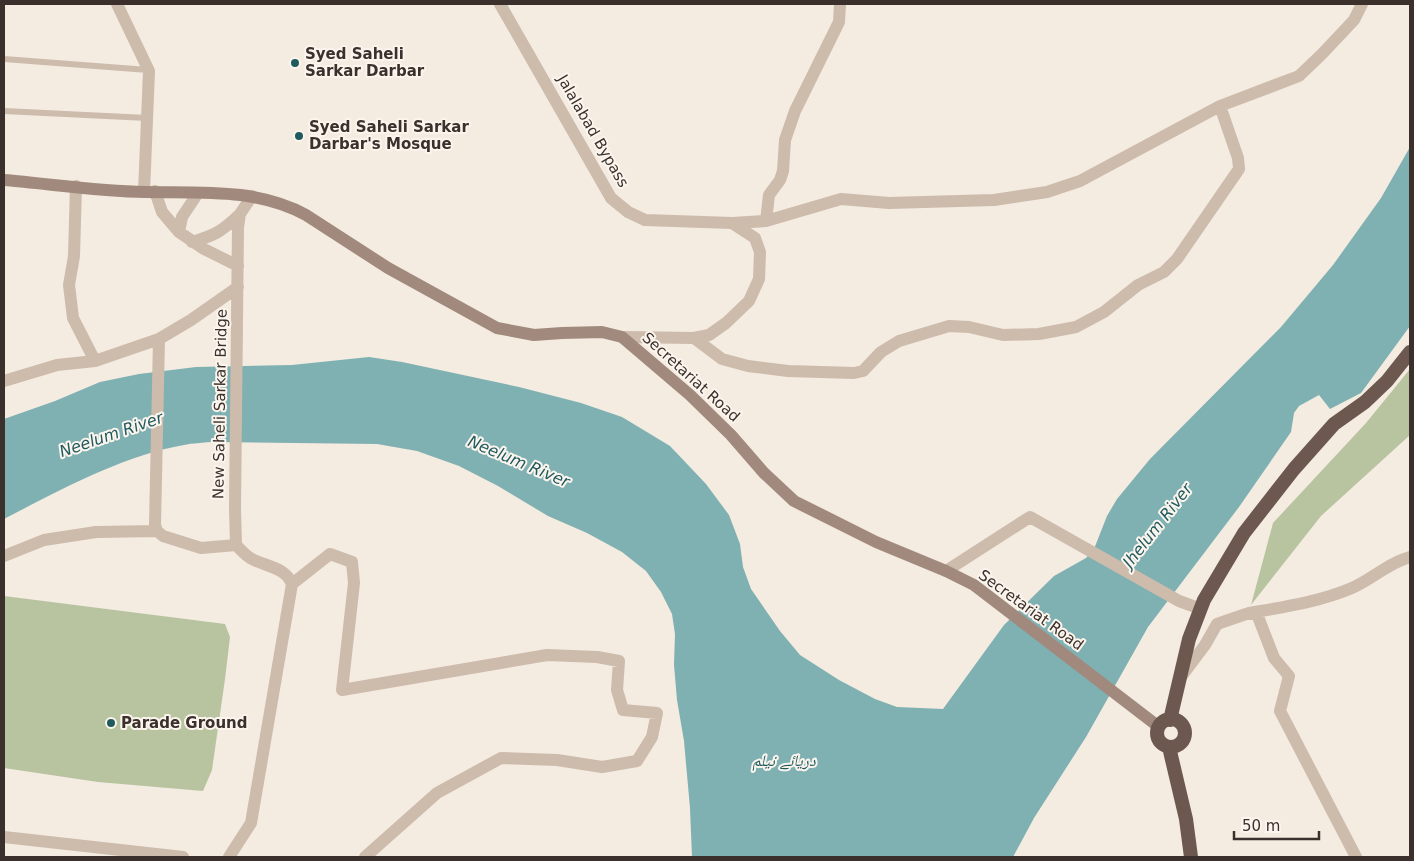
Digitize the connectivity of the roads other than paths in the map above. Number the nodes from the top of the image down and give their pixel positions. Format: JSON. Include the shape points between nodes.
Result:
{"nodes":[{"id":1,"x":117,"y":4,"type":"edge"},
{"id":2,"x":500,"y":4,"type":"edge"},
{"id":3,"x":840,"y":4,"type":"edge"},
{"id":4,"x":1362,"y":4,"type":"edge"},
{"id":5,"x":4,"y":59,"type":"edge"},
{"id":6,"x":150,"y":71,"type":"junction"},
{"id":7,"x":1220,"y":106,"type":"junction"},
{"id":8,"x":4,"y":111,"type":"edge"},
{"id":9,"x":148,"y":118,"type":"junction"},
{"id":10,"x":4,"y":180,"type":"edge"},
{"id":11,"x":76,"y":186,"type":"junction"},
{"id":12,"x":150,"y":192,"type":"junction"},
{"id":13,"x":198,"y":192,"type":"junction"},
{"id":14,"x":252,"y":196,"type":"junction"},
{"id":15,"x":240,"y":214,"type":"junction"},
{"id":16,"x":766,"y":221,"type":"junction"},
{"id":17,"x":732,"y":224,"type":"junction"},
{"id":18,"x":178,"y":232,"type":"junction"},
{"id":19,"x":192,"y":242,"type":"junction"},
{"id":20,"x":238,"y":266,"type":"junction"},
{"id":21,"x":238,"y":287,"type":"junction"},
{"id":22,"x":622,"y":336,"type":"junction"},
{"id":23,"x":694,"y":338,"type":"junction"},
{"id":24,"x":159,"y":342,"type":"junction"},
{"id":25,"x":1410,"y":352,"type":"edge"},
{"id":26,"x":95,"y":361,"type":"junction"},
{"id":27,"x":4,"y":381,"type":"edge"},
{"id":28,"x":157,"y":531,"type":"junction"},
{"id":29,"x":236,"y":545,"type":"junction"},
{"id":30,"x":4,"y":556,"type":"edge"},
{"id":31,"x":1410,"y":557,"type":"edge"},
{"id":32,"x":946,"y":571,"type":"junction"},
{"id":33,"x":292,"y":584,"type":"junction"},
{"id":34,"x":1201,"y":609,"type":"junction"},
{"id":35,"x":1252,"y":614,"type":"junction"},
{"id":36,"x":1181,"y":677,"type":"junction"},
{"id":37,"x":1160,"y":722,"type":"junction"},
{"id":38,"x":1169,"y":747,"type":"junction"},
{"id":39,"x":4,"y":837,"type":"edge"},
{"id":40,"x":183,"y":857,"type":"edge"},
{"id":41,"x":229,"y":857,"type":"edge"},
{"id":42,"x":365,"y":857,"type":"edge"},
{"id":43,"x":1191,"y":857,"type":"edge"},
{"id":44,"x":1356,"y":857,"type":"edge"}],
"edges":[{"from":1,"to":6,"type":"street"},
{"from":2,"to":17,"type":"street","name":"Jalalabad Bypass","via":[[611,198],[628,212],[645,220]]},
{"from":3,"to":16,"type":"street","via":[[839,22],[785,140],[783,171],[769,195]]},
{"from":4,"to":7,"type":"street","via":[[1354,20],[1299,76]]},
{"from":5,"to":6,"type":"lane"},
{"from":6,"to":9,"type":"street"},
{"from":7,"to":16,"type":"street","via":[[1080,181],[1047,192],[994,200],[950,202],[889,203],[841,199]]},
{"from":7,"to":23,"type":"street","via":[[1239,169],[1177,259],[1164,272],[1138,285],[1104,312],[1076,327],[1039,334],[1003,334],[949,326],[899,341],[881,352],[863,371],[854,373],[748,366],[722,359]]},
{"from":8,"to":9,"type":"lane"},
{"from":9,"to":12,"type":"street"},
{"from":10,"to":11,"type":"main road","name":"Secretariat Road"},
{"from":11,"to":12,"type":"main road","name":"Secretariat Road"},
{"from":11,"to":26,"type":"street","via":[[70,294],[73,318]]},
{"from":12,"to":13,"type":"main road","name":"Secretariat Road"},
{"from":12,"to":18,"type":"street"},
{"from":13,"to":14,"type":"main road","name":"Secretariat Road"},
{"from":13,"to":18,"type":"street","via":[[182,217]]},
{"from":14,"to":15,"type":"street"},
{"from":14,"to":22,"type":"main road","name":"Secretariat Road","via":[[273,200],[299,211],[388,268],[497,328],[534,335],[602,332]]},
{"from":15,"to":19,"type":"street","via":[[223,230]]},
{"from":15,"to":20,"type":"street","name":"New Saheli Sarkar Bridge"},
{"from":16,"to":17,"type":"street"},
{"from":17,"to":23,"type":"street","name":"Jalalabad Bypass","via":[[755,238],[760,252],[759,279],[749,301],[726,323],[709,335]]},
{"from":18,"to":19,"type":"street"},
{"from":19,"to":20,"type":"street"},
{"from":20,"to":21,"type":"street","name":"New Saheli Sarkar Bridge"},
{"from":21,"to":24,"type":"street"},
{"from":21,"to":29,"type":"street","name":"New Saheli Sarkar Bridge"},
{"from":22,"to":23,"type":"street","name":"Jalalabad Bypass"},
{"from":22,"to":32,"type":"main road","name":"Secretariat Road","via":[[690,394],[794,501],[876,542]]},
{"from":24,"to":26,"type":"street"},
{"from":24,"to":28,"type":"street"},
{"from":25,"to":34,"type":"highway","via":[[1387,381],[1334,424],[1294,469],[1244,533]]},
{"from":26,"to":27,"type":"street","via":[[57,366]]},
{"from":28,"to":29,"type":"street","via":[[163,536],[201,548]]},
{"from":28,"to":30,"type":"street","via":[[96,532],[44,540]]},
{"from":29,"to":33,"type":"street","via":[[249,557],[281,570]]},
{"from":31,"to":35,"type":"street","via":[[1396,561],[1354,588],[1318,600]]},
{"from":32,"to":34,"type":"street","via":[[1030,517],[1178,602]]},
{"from":32,"to":37,"type":"main road","name":"Secretariat Road","via":[[974,586]]},
{"from":33,"to":41,"type":"street","via":[[251,823]]},
{"from":33,"to":42,"type":"street","via":[[330,554],[352,562],[354,583],[342,690],[547,655],[597,656],[619,661],[617,690],[623,710],[657,713],[652,737],[637,761],[602,767],[557,760],[502,758],[437,794]]},
{"from":34,"to":36,"type":"highway","via":[[1189,639]]},
{"from":35,"to":36,"type":"street","via":[[1217,624]]},
{"from":35,"to":44,"type":"street","via":[[1274,658],[1289,676],[1280,711]]},
{"from":36,"to":37,"type":"highway"},
{"from":37,"to":38,"type":"highway","via":[[1159,740]]},
{"from":37,"to":38,"type":"highway","via":[[1179,722],[1184,729],[1182,743]]},
{"from":38,"to":43,"type":"highway","via":[[1186,819]]},
{"from":39,"to":40,"type":"street"}]}
